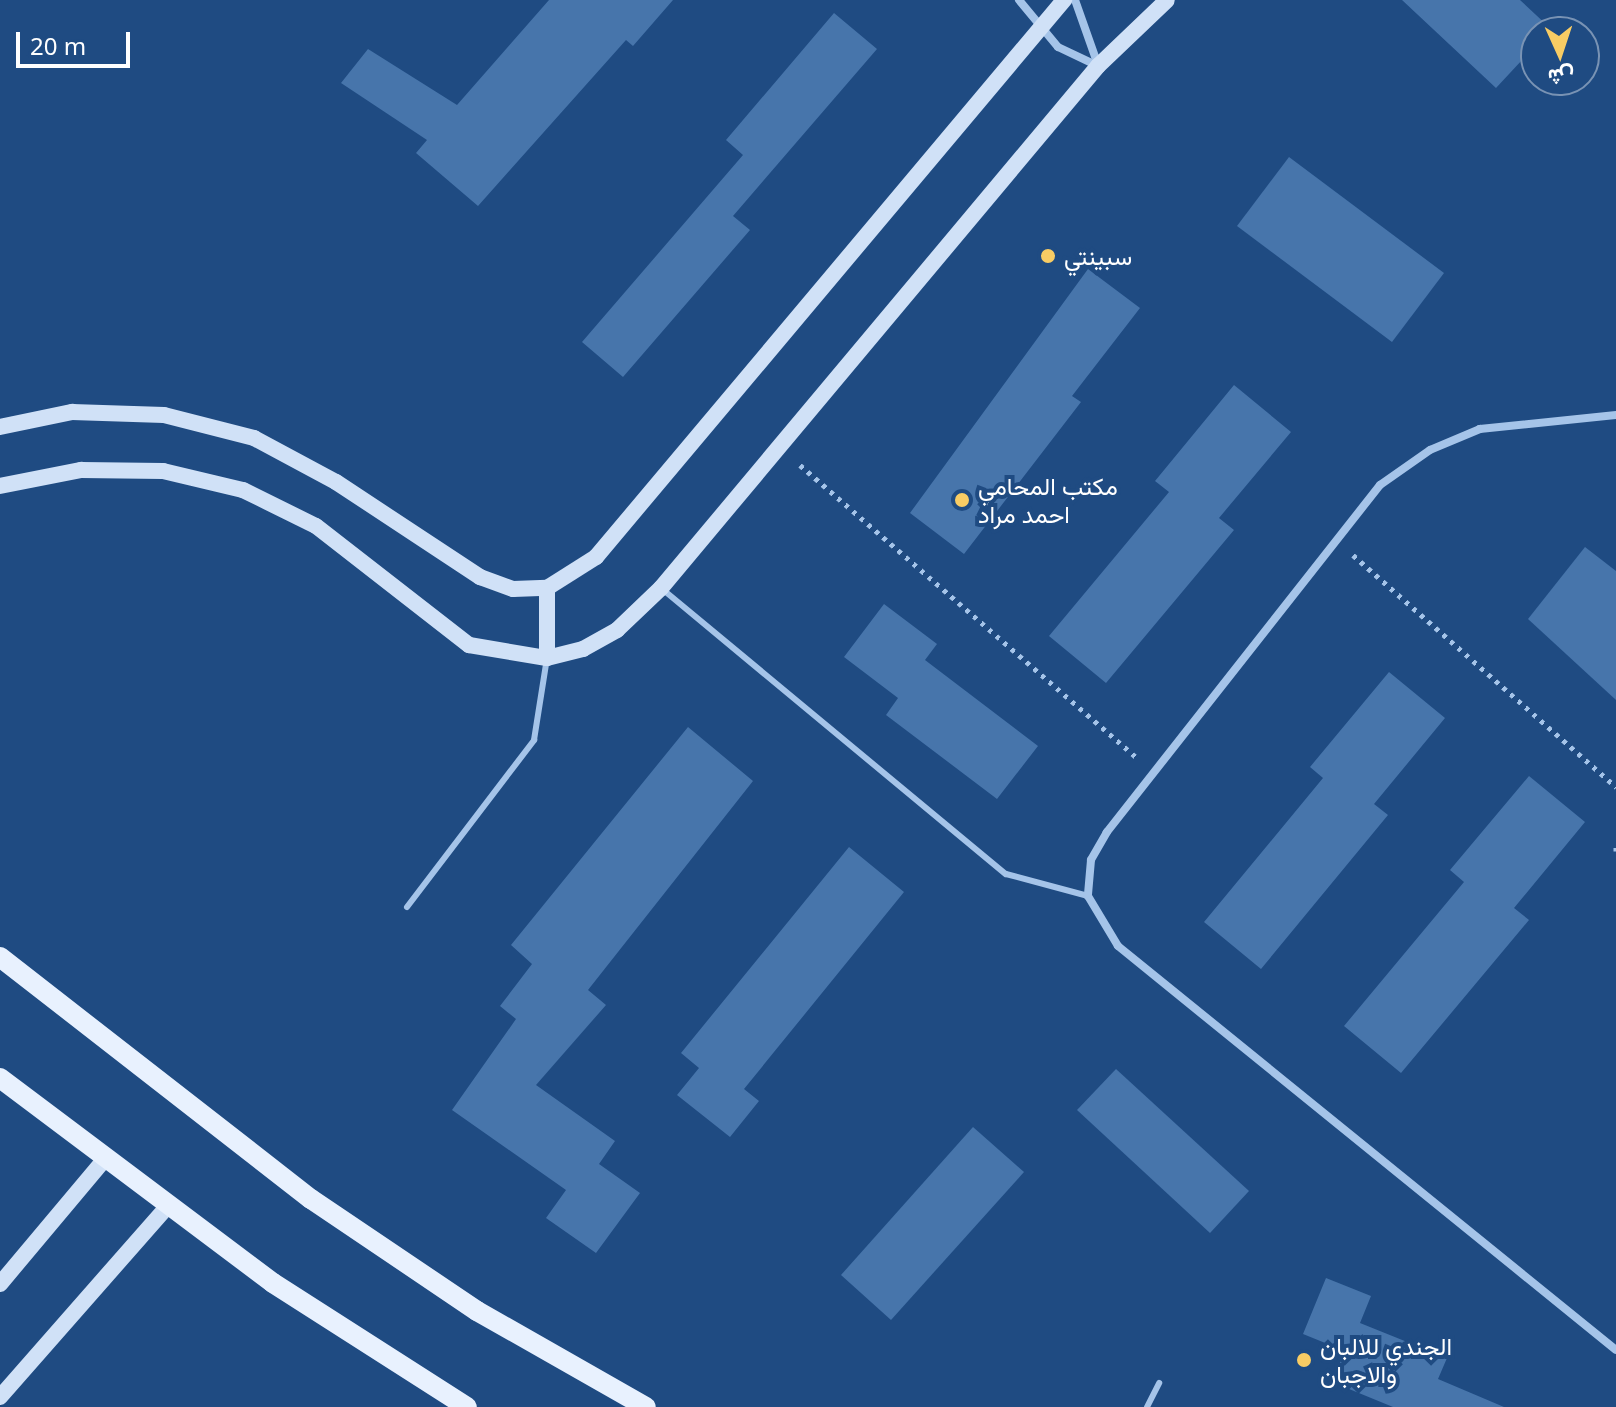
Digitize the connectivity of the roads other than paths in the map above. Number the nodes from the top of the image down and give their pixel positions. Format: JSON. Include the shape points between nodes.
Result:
{"nodes":[{"id":1,"x":1019,"y":0,"type":"edge"},
{"id":2,"x":1064,"y":0,"type":"edge"},
{"id":3,"x":1075,"y":0,"type":"edge"},
{"id":4,"x":1167,"y":0,"type":"edge"},
{"id":5,"x":1040,"y":29,"type":"junction"},
{"id":6,"x":1098,"y":66,"type":"junction"},
{"id":7,"x":1616,"y":415,"type":"edge"},
{"id":8,"x":0,"y":427,"type":"edge"},
{"id":9,"x":0,"y":486,"type":"edge"},
{"id":10,"x":547,"y":588,"type":"junction"},
{"id":11,"x":661,"y":588,"type":"junction"},
{"id":12,"x":547,"y":658,"type":"junction"},
{"id":13,"x":1088,"y":896,"type":"junction"},
{"id":14,"x":407,"y":907,"type":"dead end"},
{"id":15,"x":0,"y":957,"type":"edge"},
{"id":16,"x":0,"y":1078,"type":"edge"},
{"id":17,"x":105,"y":1159,"type":"junction"},
{"id":18,"x":167,"y":1207,"type":"junction"},
{"id":19,"x":0,"y":1284,"type":"edge"},
{"id":20,"x":1616,"y":1350,"type":"edge"},
{"id":21,"x":1159,"y":1383,"type":"dead end"},
{"id":22,"x":0,"y":1397,"type":"edge"},
{"id":23,"x":467,"y":1407,"type":"edge"},
{"id":24,"x":646,"y":1407,"type":"edge"},
{"id":25,"x":1147,"y":1407,"type":"edge"}],
"edges":[{"from":1,"to":5,"type":"street"},
{"from":2,"to":5,"type":"main road"},
{"from":3,"to":6,"type":"street"},
{"from":4,"to":6,"type":"main road"},
{"from":5,"to":6,"type":"street"},
{"from":5,"to":10,"type":"main road","via":[[596,557]]},
{"from":6,"to":11,"type":"main road","via":[[782,450]]},
{"from":7,"to":13,"type":"street","via":[[1480,429],[1430,450],[1380,485],[1333,537],[1152,771],[1091,860]]},
{"from":8,"to":10,"type":"main road","via":[[72,412],[164,415],[254,438],[336,482],[480,577],[513,589]]},
{"from":9,"to":12,"type":"main road","via":[[81,470],[122,470],[163,471],[243,490],[316,526],[469,645]]},
{"from":10,"to":12,"type":"main road"},
{"from":11,"to":12,"type":"main road","via":[[617,630]]},
{"from":11,"to":13,"type":"lane","via":[[1006,874]]},
{"from":12,"to":14,"type":"lane","via":[[534,740]]},
{"from":13,"to":20,"type":"street","via":[[1118,946]]},
{"from":15,"to":24,"type":"main road","via":[[311,1199],[477,1311]]},
{"from":16,"to":17,"type":"main road"},
{"from":17,"to":18,"type":"main road"},
{"from":17,"to":19,"type":"main road"},
{"from":18,"to":22,"type":"main road"},
{"from":18,"to":23,"type":"main road"},
{"from":21,"to":25,"type":"lane"}]}
